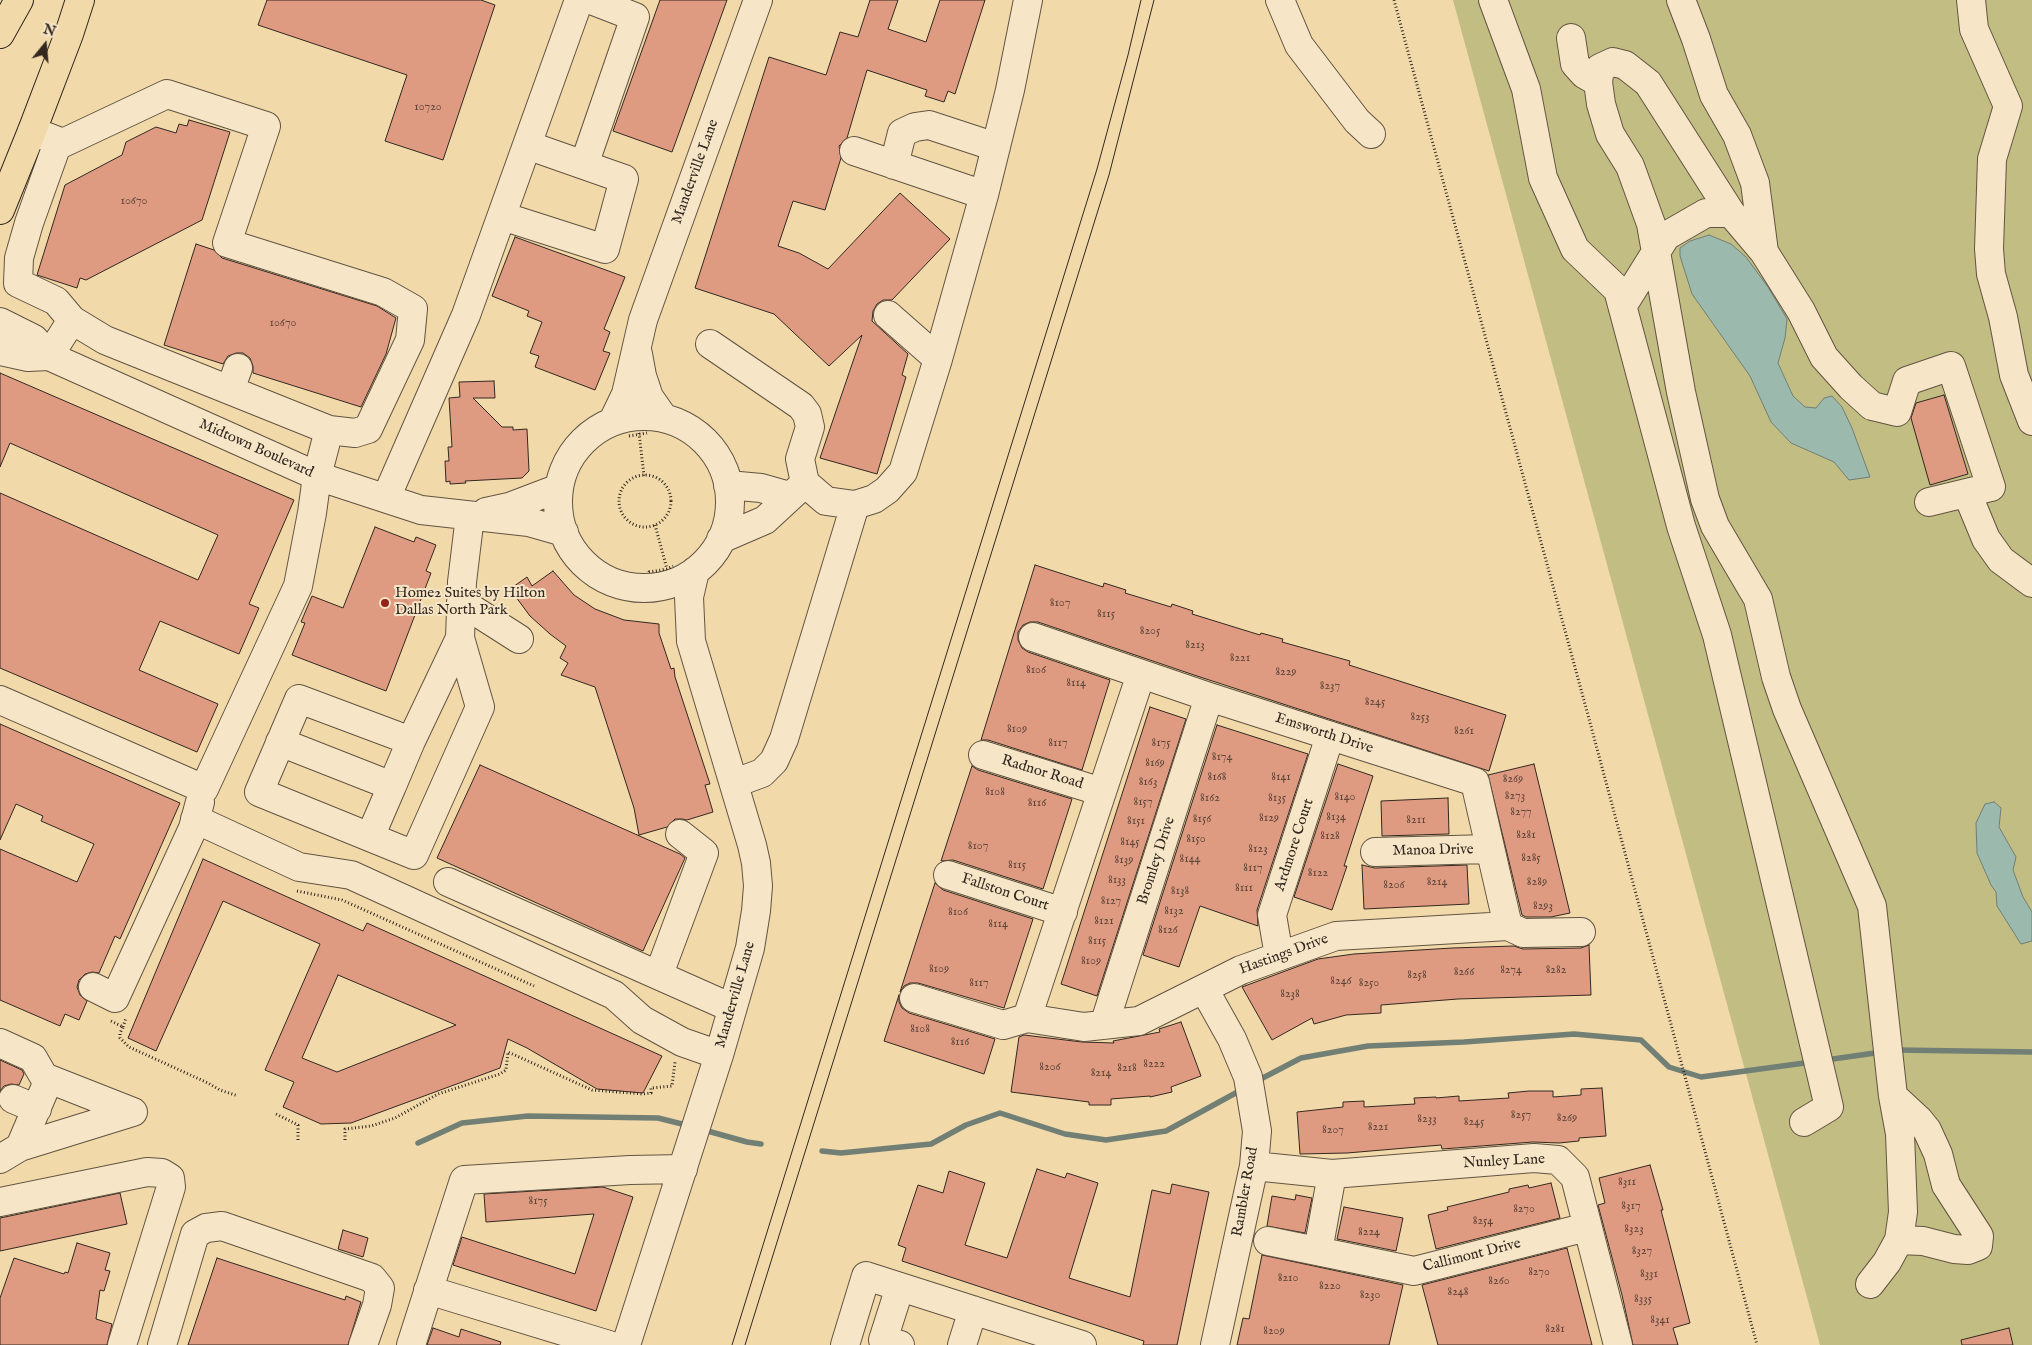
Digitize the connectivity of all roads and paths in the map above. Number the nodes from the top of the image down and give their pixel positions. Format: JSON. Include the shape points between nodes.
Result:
{"nodes":[{"id":1,"x":19,"y":0,"type":"edge"},
{"id":2,"x":80,"y":0,"type":"edge"},
{"id":3,"x":579,"y":0,"type":"edge"},
{"id":4,"x":591,"y":0,"type":"edge"},
{"id":5,"x":758,"y":0,"type":"edge"},
{"id":6,"x":1028,"y":0,"type":"edge"},
{"id":7,"x":1280,"y":0,"type":"edge"},
{"id":8,"x":1394,"y":0,"type":"edge"},
{"id":9,"x":1681,"y":0,"type":"edge"},
{"id":10,"x":1971,"y":0,"type":"edge"},
{"id":11,"x":1495,"y":1,"type":"edge"},
{"id":12,"x":0,"y":34,"type":"edge"},
{"id":13,"x":1571,"y":38,"type":"dead end"},
{"id":14,"x":1598,"y":82,"type":"junction"},
{"id":15,"x":32,"y":131,"type":"junction"},
{"id":16,"x":1372,"y":134,"type":"dead end"},
{"id":17,"x":58,"y":142,"type":"junction"},
{"id":18,"x":528,"y":145,"type":"junction"},
{"id":19,"x":996,"y":147,"type":"junction"},
{"id":20,"x":854,"y":151,"type":"dead end"},
{"id":21,"x":584,"y":165,"type":"junction"},
{"id":22,"x":894,"y":165,"type":"junction"},
{"id":23,"x":984,"y":195,"type":"junction"},
{"id":24,"x":0,"y":210,"type":"edge"},
{"id":25,"x":1731,"y":213,"type":"junction"},
{"id":26,"x":502,"y":216,"type":"junction"},
{"id":27,"x":1656,"y":252,"type":"junction"},
{"id":28,"x":1764,"y":252,"type":"junction"},
{"id":29,"x":1623,"y":305,"type":"junction"},
{"id":30,"x":888,"y":315,"type":"dead end"},
{"id":31,"x":72,"y":320,"type":"junction"},
{"id":32,"x":0,"y":322,"type":"edge"},
{"id":33,"x":710,"y":344,"type":"dead end"},
{"id":34,"x":637,"y":346,"type":"junction"},
{"id":35,"x":0,"y":351,"type":"edge"},
{"id":36,"x":50,"y":356,"type":"junction"},
{"id":37,"x":938,"y":359,"type":"junction"},
{"id":38,"x":2032,"y":421,"type":"edge"},
{"id":39,"x":658,"y":425,"type":"junction"},
{"id":40,"x":329,"y":430,"type":"junction"},
{"id":41,"x":617,"y":430,"type":"junction"},
{"id":42,"x":639,"y":433,"type":"junction"},
{"id":43,"x":317,"y":476,"type":"junction"},
{"id":44,"x":644,"y":476,"type":"junction"},
{"id":45,"x":728,"y":485,"type":"junction"},
{"id":46,"x":559,"y":488,"type":"junction"},
{"id":47,"x":797,"y":490,"type":"junction"},
{"id":48,"x":1967,"y":493,"type":"junction"},
{"id":49,"x":386,"y":498,"type":"junction"},
{"id":50,"x":1929,"y":502,"type":"dead end"},
{"id":51,"x":855,"y":505,"type":"junction"},
{"id":52,"x":470,"y":516,"type":"junction"},
{"id":53,"x":655,"y":525,"type":"junction"},
{"id":54,"x":564,"y":532,"type":"junction"},
{"id":55,"x":721,"y":539,"type":"junction"},
{"id":56,"x":687,"y":567,"type":"junction"},
{"id":57,"x":667,"y":569,"type":"junction"},
{"id":58,"x":2032,"y":583,"type":"edge"},
{"id":59,"x":648,"y":584,"type":"junction"},
{"id":60,"x":461,"y":602,"type":"junction"},
{"id":61,"x":1033,"y":637,"type":"dead end"},
{"id":62,"x":460,"y":638,"type":"junction"},
{"id":63,"x":519,"y":639,"type":"dead end"},
{"id":64,"x":691,"y":641,"type":"junction"},
{"id":65,"x":1141,"y":674,"type":"junction"},
{"id":66,"x":1209,"y":697,"type":"junction"},
{"id":67,"x":0,"y":700,"type":"edge"},
{"id":68,"x":1330,"y":736,"type":"junction"},
{"id":69,"x":411,"y":741,"type":"junction"},
{"id":70,"x":280,"y":742,"type":"junction"},
{"id":71,"x":983,"y":755,"type":"dead end"},
{"id":72,"x":735,"y":784,"type":"junction"},
{"id":73,"x":392,"y":786,"type":"junction"},
{"id":74,"x":204,"y":789,"type":"junction"},
{"id":75,"x":1102,"y":792,"type":"junction"},
{"id":76,"x":195,"y":819,"type":"junction"},
{"id":77,"x":680,"y":834,"type":"dead end"},
{"id":78,"x":370,"y":837,"type":"junction"},
{"id":79,"x":1490,"y":850,"type":"junction"},
{"id":80,"x":1375,"y":852,"type":"dead end"},
{"id":81,"x":948,"y":875,"type":"dead end"},
{"id":82,"x":448,"y":882,"type":"dead end"},
{"id":83,"x":293,"y":890,"type":"dead end"},
{"id":84,"x":1062,"y":912,"type":"junction"},
{"id":85,"x":1508,"y":926,"type":"junction"},
{"id":86,"x":1581,"y":932,"type":"dead end"},
{"id":87,"x":1279,"y":956,"type":"junction"},
{"id":88,"x":659,"y":974,"type":"junction"},
{"id":89,"x":93,"y":987,"type":"dead end"},
{"id":90,"x":542,"y":989,"type":"dead end"},
{"id":91,"x":1204,"y":989,"type":"junction"},
{"id":92,"x":914,"y":998,"type":"dead end"},
{"id":93,"x":732,"y":1008,"type":"junction"},
{"id":94,"x":127,"y":1018,"type":"dead end"},
{"id":95,"x":1027,"y":1018,"type":"junction"},
{"id":96,"x":106,"y":1019,"type":"dead end"},
{"id":97,"x":1104,"y":1025,"type":"junction"},
{"id":98,"x":123,"y":1027,"type":"junction"},
{"id":99,"x":0,"y":1043,"type":"edge"},
{"id":100,"x":676,"y":1055,"type":"dead end"},
{"id":101,"x":719,"y":1055,"type":"junction"},
{"id":102,"x":49,"y":1079,"type":"junction"},
{"id":103,"x":238,"y":1096,"type":"dead end"},
{"id":104,"x":1893,"y":1096,"type":"junction"},
{"id":105,"x":276,"y":1114,"type":"dead end"},
{"id":106,"x":1804,"y":1122,"type":"dead end"},
{"id":107,"x":344,"y":1140,"type":"dead end"},
{"id":108,"x":298,"y":1142,"type":"dead end"},
{"id":109,"x":10,"y":1153,"type":"edge"},
{"id":110,"x":1254,"y":1166,"type":"junction"},
{"id":111,"x":683,"y":1169,"type":"junction"},
{"id":112,"x":1332,"y":1174,"type":"junction"},
{"id":113,"x":0,"y":1202,"type":"edge"},
{"id":114,"x":1587,"y":1227,"type":"junction"},
{"id":115,"x":1899,"y":1240,"type":"junction"},
{"id":116,"x":1268,"y":1241,"type":"dead end"},
{"id":117,"x":1318,"y":1251,"type":"junction"},
{"id":118,"x":1870,"y":1284,"type":"dead end"},
{"id":119,"x":900,"y":1287,"type":"junction"},
{"id":120,"x":428,"y":1290,"type":"junction"},
{"id":121,"x":973,"y":1310,"type":"junction"},
{"id":122,"x":1034,"y":1338,"type":"edge"},
{"id":123,"x":122,"y":1345,"type":"edge"},
{"id":124,"x":162,"y":1345,"type":"edge"},
{"id":125,"x":364,"y":1345,"type":"edge"},
{"id":126,"x":411,"y":1345,"type":"edge"},
{"id":127,"x":609,"y":1345,"type":"edge"},
{"id":128,"x":626,"y":1345,"type":"edge"},
{"id":129,"x":845,"y":1345,"type":"edge"},
{"id":130,"x":900,"y":1345,"type":"edge"},
{"id":131,"x":962,"y":1345,"type":"edge"},
{"id":132,"x":1082,"y":1345,"type":"edge"},
{"id":133,"x":1216,"y":1345,"type":"edge"},
{"id":134,"x":1618,"y":1345,"type":"edge"},
{"id":135,"x":1757,"y":1345,"type":"edge"}],
"edges":[{"from":1,"to":12,"type":"main road"},
{"from":2,"to":15,"type":"main road"},
{"from":3,"to":18,"type":"street"},
{"from":4,"to":21,"type":"street","via":[[635,17]]},
{"from":5,"to":34,"type":"street","name":"Manderville Lane","via":[[643,320]]},
{"from":6,"to":19,"type":"street"},
{"from":7,"to":16,"type":"street","via":[[1299,45],[1357,121]]},
{"from":8,"to":135,"type":"path"},
{"from":9,"to":28,"type":"street","via":[[1714,95],[1738,135],[1755,183]]},
{"from":10,"to":38,"type":"street","via":[[1974,29],[2008,106],[1992,159],[1989,249],[1991,274],[2014,375]]},
{"from":11,"to":29,"type":"street","via":[[1526,88],[1543,178],[1576,249],[1618,290]]},
{"from":13,"to":14,"type":"street","via":[[1575,64]]},
{"from":14,"to":25,"type":"street","via":[[1600,68],[1613,62],[1625,64],[1648,83]]},
{"from":14,"to":27,"type":"street","via":[[1610,134],[1630,166],[1651,224]]},
{"from":15,"to":17,"type":"street"},
{"from":15,"to":24,"type":"main road"},
{"from":17,"to":31,"type":"street","via":[[19,258],[18,283],[56,301]]},
{"from":17,"to":40,"type":"street","via":[[63,144],[167,94],[266,126],[227,243],[383,292],[413,309],[410,340],[368,429],[356,433]]},
{"from":18,"to":21,"type":"street"},
{"from":18,"to":26,"type":"street"},
{"from":19,"to":22,"type":"street","via":[[929,125],[915,127],[902,133]]},
{"from":19,"to":23,"type":"street"},
{"from":20,"to":22,"type":"street"},
{"from":21,"to":26,"type":"street","via":[[624,179],[605,249]]},
{"from":22,"to":23,"type":"street"},
{"from":23,"to":37,"type":"street"},
{"from":25,"to":27,"type":"street","via":[[1706,213],[1666,236]]},
{"from":25,"to":28,"type":"street"},
{"from":26,"to":49,"type":"street","via":[[466,315]]},
{"from":27,"to":29,"type":"street"},
{"from":27,"to":104,"type":"street","via":[[1681,392],[1705,499],[1715,526],[1758,599],[1787,709],[1872,906]]},
{"from":28,"to":48,"type":"street","via":[[1824,357],[1872,406],[1897,412],[1907,381],[1951,366],[1991,487]]},
{"from":29,"to":106,"type":"street","via":[[1681,526],[1717,635],[1829,1107]]},
{"from":30,"to":37,"type":"street"},
{"from":31,"to":36,"type":"street"},
{"from":31,"to":40,"type":"street","via":[[105,340],[234,379]]},
{"from":32,"to":36,"type":"street","name":"Midtown Boulevard","via":[[34,339]]},
{"from":33,"to":47,"type":"street","via":[[808,414],[810,426],[800,459]]},
{"from":34,"to":39,"type":"street","name":"Manderville Lane","via":[[642,376]]},
{"from":34,"to":41,"type":"street","name":"Manderville Lane"},
{"from":35,"to":36,"type":"street","name":"Midtown Boulevard","via":[[28,357]]},
{"from":36,"to":43,"type":"street","name":"Midtown Boulevard"},
{"from":37,"to":51,"type":"street","via":[[903,472],[874,499]]},
{"from":39,"to":41,"type":"street","via":[[640,416]]},
{"from":39,"to":42,"type":"path"},
{"from":39,"to":45,"type":"street","via":[[692,430],[712,448],[725,471]]},
{"from":40,"to":43,"type":"street"},
{"from":41,"to":42,"type":"path"},
{"from":41,"to":46,"type":"street","via":[[596,430],[578,446],[565,466]]},
{"from":42,"to":44,"type":"path"},
{"from":43,"to":49,"type":"street","name":"Midtown Boulevard"},
{"from":43,"to":74,"type":"street","via":[[298,586]]},
{"from":44,"to":53,"type":"path","via":[[664,483],[671,498],[664,520]]},
{"from":44,"to":53,"type":"path","via":[[627,483],[620,505],[622,513],[633,524],[641,527]]},
{"from":45,"to":47,"type":"street"},
{"from":45,"to":55,"type":"street","via":[[731,497],[728,524]]},
{"from":46,"to":52,"type":"street","name":"Midtown Boulevard","via":[[509,507]]},
{"from":46,"to":54,"type":"street"},
{"from":47,"to":51,"type":"street","via":[[826,501]]},
{"from":47,"to":55,"type":"street","via":[[765,520]]},
{"from":48,"to":50,"type":"street"},
{"from":48,"to":58,"type":"street","via":[[1986,539],[2001,560]]},
{"from":49,"to":52,"type":"street","name":"Midtown Boulevard","via":[[421,510]]},
{"from":51,"to":72,"type":"street","via":[[784,739],[774,761],[762,773]]},
{"from":52,"to":54,"type":"street","name":"Midtown Boulevard","via":[[528,522]]},
{"from":52,"to":60,"type":"street"},
{"from":53,"to":57,"type":"path"},
{"from":54,"to":59,"type":"street","via":[[580,559],[601,576],[625,585]]},
{"from":55,"to":56,"type":"street","via":[[717,548]]},
{"from":56,"to":57,"type":"path"},
{"from":56,"to":59,"type":"street","via":[[665,588]]},
{"from":56,"to":64,"type":"street","name":"Manderville Lane"},
{"from":57,"to":59,"type":"path","via":[[649,572]]},
{"from":59,"to":64,"type":"street","name":"Manderville Lane"},
{"from":60,"to":62,"type":"street"},
{"from":60,"to":63,"type":"street"},
{"from":61,"to":65,"type":"street","name":"Emsworth Drive"},
{"from":62,"to":69,"type":"street"},
{"from":62,"to":78,"type":"street","via":[[480,707],[414,855]]},
{"from":64,"to":72,"type":"street","name":"Manderville Lane"},
{"from":65,"to":66,"type":"street","name":"Emsworth Drive"},
{"from":65,"to":75,"type":"street"},
{"from":66,"to":68,"type":"street","name":"Emsworth Drive"},
{"from":66,"to":97,"type":"street","name":"Bromley Drive"},
{"from":67,"to":74,"type":"street"},
{"from":68,"to":79,"type":"street","name":"Emsworth Drive","via":[[1475,782]]},
{"from":68,"to":87,"type":"street","name":"Ardmore Court","via":[[1272,915]]},
{"from":69,"to":70,"type":"street","via":[[299,699]]},
{"from":69,"to":73,"type":"street"},
{"from":70,"to":73,"type":"street"},
{"from":70,"to":78,"type":"street","via":[[259,792]]},
{"from":71,"to":75,"type":"street","name":"Radnor Road"},
{"from":72,"to":93,"type":"street","name":"Manderville Lane","via":[[756,863],[758,886],[754,929]]},
{"from":73,"to":78,"type":"street"},
{"from":74,"to":76,"type":"street"},
{"from":75,"to":84,"type":"street"},
{"from":76,"to":89,"type":"street","via":[[115,998]]},
{"from":76,"to":101,"type":"street","via":[[299,866],[351,875],[614,995],[642,1020],[682,1042]]},
{"from":77,"to":88,"type":"street","via":[[704,853]]},
{"from":79,"to":80,"type":"street","name":"Manoa Drive"},
{"from":79,"to":85,"type":"street","name":"Emsworth Drive"},
{"from":81,"to":84,"type":"street","name":"Fallston Court"},
{"from":82,"to":88,"type":"street"},
{"from":83,"to":90,"type":"path","via":[[342,900]]},
{"from":84,"to":95,"type":"street"},
{"from":85,"to":86,"type":"street","name":"Hastings Drive","via":[[1523,933]]},
{"from":85,"to":87,"type":"street","name":"Hastings Drive","via":[[1336,936]]},
{"from":87,"to":91,"type":"street","name":"Hastings Drive"},
{"from":88,"to":93,"type":"street"},
{"from":91,"to":97,"type":"street","name":"Hastings Drive","via":[[1139,1021]]},
{"from":91,"to":110,"type":"street","name":"Rambler Road","via":[[1232,1039],[1248,1077],[1257,1131]]},
{"from":92,"to":95,"type":"street","name":"Hastings Drive","via":[[1004,1025]]},
{"from":93,"to":101,"type":"street","name":"Manderville Lane"},
{"from":94,"to":98,"type":"path"},
{"from":95,"to":97,"type":"street","name":"Hastings Drive","via":[[1084,1027]]},
{"from":96,"to":98,"type":"path"},
{"from":98,"to":103,"type":"path","via":[[120,1038],[129,1048]]},
{"from":99,"to":102,"type":"street","via":[[33,1058],[44,1077]]},
{"from":100,"to":107,"type":"path","via":[[672,1086],[650,1088],[651,1093],[643,1094],[592,1090],[508,1052],[506,1070],[500,1074],[438,1094],[372,1126],[345,1129]]},
{"from":101,"to":111,"type":"street","name":"Manderville Lane"},
{"from":102,"to":109,"type":"street","via":[[25,1104]]},
{"from":102,"to":109,"type":"street","via":[[133,1112]]},
{"from":104,"to":115,"type":"street","via":[[1900,1134],[1903,1212]]},
{"from":104,"to":115,"type":"street","via":[[1926,1130],[1938,1154],[1946,1185],[1979,1236],[1978,1246],[1968,1250]]},
{"from":105,"to":108,"type":"path","via":[[298,1125]]},
{"from":110,"to":112,"type":"street","name":"Nunley Lane"},
{"from":110,"to":133,"type":"street","name":"Rambler Road"},
{"from":111,"to":120,"type":"street","via":[[464,1180]]},
{"from":111,"to":128,"type":"street","name":"Manderville Lane"},
{"from":112,"to":114,"type":"street","name":"Nunley Lane","via":[[1534,1158],[1558,1160],[1575,1177]]},
{"from":112,"to":117,"type":"street"},
{"from":113,"to":123,"type":"street","via":[[147,1172],[162,1173],[170,1178],[171,1187]]},
{"from":114,"to":117,"type":"street","name":"Callimont Drive","via":[[1414,1271]]},
{"from":114,"to":134,"type":"street","name":"Nunley Lane"},
{"from":115,"to":118,"type":"street"},
{"from":116,"to":117,"type":"street","name":"Callimont Drive"},
{"from":119,"to":121,"type":"street"},
{"from":119,"to":129,"type":"street","via":[[866,1276]]},
{"from":119,"to":130,"type":"street","via":[[883,1340]]},
{"from":120,"to":126,"type":"street"},
{"from":120,"to":127,"type":"street"},
{"from":121,"to":122,"type":"street"},
{"from":121,"to":131,"type":"street"},
{"from":122,"to":132,"type":"street"},
{"from":124,"to":125,"type":"street","via":[[195,1234],[206,1228],[222,1226],[372,1278],[380,1288]]}]}
